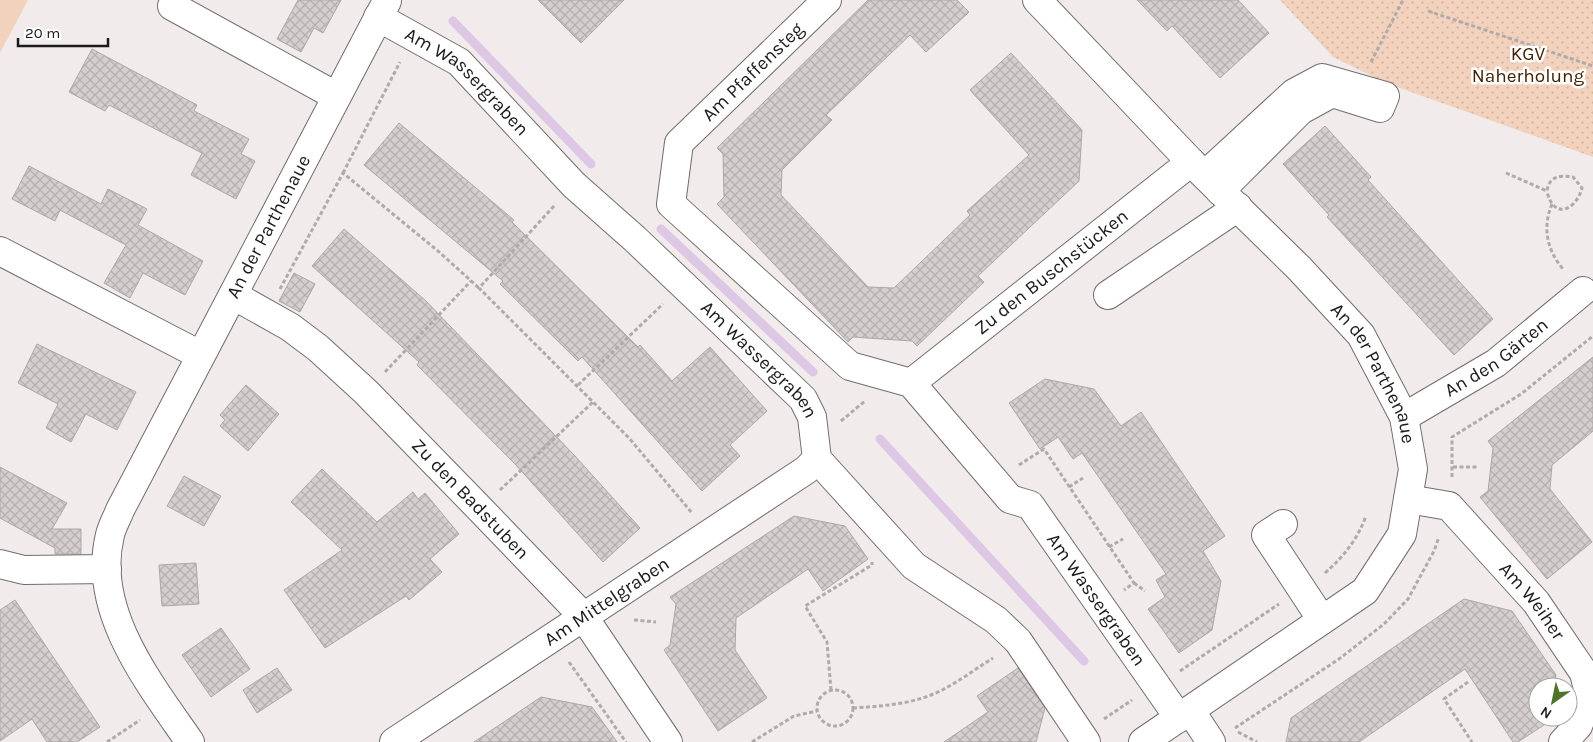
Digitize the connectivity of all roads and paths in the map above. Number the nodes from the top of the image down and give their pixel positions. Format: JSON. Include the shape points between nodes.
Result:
{"nodes":[{"id":1,"x":827,"y":0,"type":"edge"},
{"id":2,"x":1037,"y":0,"type":"edge"},
{"id":3,"x":172,"y":6,"type":"dead end"},
{"id":4,"x":383,"y":8,"type":"edge"},
{"id":5,"x":1428,"y":11,"type":"dead end"},
{"id":6,"x":412,"y":36,"type":"junction"},
{"id":7,"x":1593,"y":66,"type":"edge"},
{"id":8,"x":336,"y":96,"type":"junction"},
{"id":9,"x":344,"y":173,"type":"junction"},
{"id":10,"x":1506,"y":173,"type":"dead end"},
{"id":11,"x":574,"y":185,"type":"junction"},
{"id":12,"x":1221,"y":191,"type":"junction"},
{"id":13,"x":1547,"y":191,"type":"junction"},
{"id":14,"x":1552,"y":204,"type":"junction"},
{"id":15,"x":1547,"y":233,"type":"dead end"},
{"id":16,"x":0,"y":251,"type":"edge"},
{"id":17,"x":1172,"y":273,"type":"dead end"},
{"id":18,"x":471,"y":281,"type":"junction"},
{"id":19,"x":683,"y":285,"type":"junction"},
{"id":20,"x":479,"y":288,"type":"junction"},
{"id":21,"x":1583,"y":291,"type":"dead end"},
{"id":22,"x":234,"y":295,"type":"junction"},
{"id":23,"x":1108,"y":295,"type":"dead end"},
{"id":24,"x":267,"y":314,"type":"junction"},
{"id":25,"x":1593,"y":336,"type":"edge"},
{"id":26,"x":200,"y":355,"type":"junction"},
{"id":27,"x":902,"y":380,"type":"junction"},
{"id":28,"x":578,"y":385,"type":"junction"},
{"id":29,"x":366,"y":392,"type":"junction"},
{"id":30,"x":594,"y":401,"type":"junction"},
{"id":31,"x":1404,"y":417,"type":"junction"},
{"id":32,"x":817,"y":459,"type":"junction"},
{"id":33,"x":1454,"y":467,"type":"junction"},
{"id":34,"x":1479,"y":467,"type":"dead end"},
{"id":35,"x":1083,"y":478,"type":"dead end"},
{"id":36,"x":994,"y":480,"type":"junction"},
{"id":37,"x":1069,"y":487,"type":"junction"},
{"id":38,"x":1408,"y":499,"type":"junction"},
{"id":39,"x":1449,"y":506,"type":"junction"},
{"id":40,"x":480,"y":509,"type":"junction"},
{"id":41,"x":1366,"y":516,"type":"dead end"},
{"id":42,"x":878,"y":526,"type":"junction"},
{"id":43,"x":709,"y":534,"type":"junction"},
{"id":44,"x":1279,"y":536,"type":"dead end"},
{"id":45,"x":1123,"y":539,"type":"dead end"},
{"id":46,"x":1110,"y":547,"type":"junction"},
{"id":47,"x":0,"y":564,"type":"edge"},
{"id":48,"x":107,"y":569,"type":"junction"},
{"id":49,"x":1134,"y":583,"type":"junction"},
{"id":50,"x":1302,"y":588,"type":"junction"},
{"id":51,"x":1145,"y":591,"type":"dead end"},
{"id":52,"x":1100,"y":606,"type":"junction"},
{"id":53,"x":583,"y":616,"type":"junction"},
{"id":54,"x":626,"y":619,"type":"dead end"},
{"id":55,"x":1322,"y":620,"type":"junction"},
{"id":56,"x":656,"y":622,"type":"dead end"},
{"id":57,"x":552,"y":637,"type":"junction"},
{"id":58,"x":1018,"y":641,"type":"junction"},
{"id":59,"x":1468,"y":682,"type":"dead end"},
{"id":60,"x":1157,"y":685,"type":"junction"},
{"id":61,"x":832,"y":690,"type":"junction"},
{"id":62,"x":164,"y":704,"type":"junction"},
{"id":63,"x":853,"y":708,"type":"junction"},
{"id":64,"x":817,"y":711,"type":"junction"},
{"id":65,"x":1184,"y":714,"type":"junction"},
{"id":66,"x":1222,"y":736,"type":"edge"},
{"id":67,"x":107,"y":742,"type":"edge"},
{"id":68,"x":190,"y":742,"type":"edge"},
{"id":69,"x":394,"y":742,"type":"edge"},
{"id":70,"x":626,"y":742,"type":"edge"},
{"id":71,"x":668,"y":742,"type":"edge"},
{"id":72,"x":752,"y":742,"type":"edge"},
{"id":73,"x":1086,"y":742,"type":"edge"},
{"id":74,"x":1143,"y":742,"type":"edge"},
{"id":75,"x":1257,"y":742,"type":"edge"},
{"id":76,"x":1472,"y":742,"type":"edge"},
{"id":77,"x":1563,"y":742,"type":"edge"}],
"edges":[{"from":1,"to":27,"type":"street","name":"Am Pfaffensteg","via":[[680,143],[671,204],[850,366]]},
{"from":2,"to":12,"type":"street","name":"An der Parthenaue"},
{"from":3,"to":8,"type":"street"},
{"from":4,"to":6,"type":"street","name":"Am Wassergraben"},
{"from":4,"to":8,"type":"street","name":"An der Parthenaue"},
{"from":5,"to":7,"type":"path"},
{"from":6,"to":9,"type":"path"},
{"from":6,"to":11,"type":"street","name":"Am Wassergraben","via":[[458,62]]},
{"from":8,"to":22,"type":"street","name":"An der Parthenaue"},
{"from":9,"to":18,"type":"path"},
{"from":9,"to":24,"type":"path"},
{"from":10,"to":13,"type":"path"},
{"from":11,"to":19,"type":"street","name":"Am Wassergraben"},
{"from":11,"to":20,"type":"path"},
{"from":12,"to":12,"type":"street","via":[[1301,110],[1332,93],[1380,108],[1385,96],[1322,78],[1294,93]]},
{"from":12,"to":17,"type":"street"},
{"from":12,"to":23,"type":"street"},
{"from":12,"to":27,"type":"street","name":"Zu den Buschstücken"},
{"from":12,"to":31,"type":"street","name":"An der Parthenaue","via":[[1300,268],[1361,335]]},
{"from":13,"to":14,"type":"path"},
{"from":13,"to":14,"type":"path","via":[[1554,178],[1563,175],[1573,177],[1582,188],[1579,200],[1571,208],[1562,210]]},
{"from":14,"to":15,"type":"path","via":[[1547,216]]},
{"from":16,"to":26,"type":"street"},
{"from":18,"to":20,"type":"path"},
{"from":18,"to":29,"type":"path"},
{"from":19,"to":28,"type":"path"},
{"from":19,"to":32,"type":"street","name":"Am Wassergraben","via":[[803,399],[812,417]]},
{"from":20,"to":28,"type":"path"},
{"from":21,"to":31,"type":"street","name":"An den Gärten","via":[[1496,362]]},
{"from":22,"to":24,"type":"street","name":"Zu den Badstuben"},
{"from":22,"to":26,"type":"street","name":"An der Parthenaue"},
{"from":24,"to":29,"type":"street","name":"Zu den Badstuben","via":[[318,348]]},
{"from":25,"to":33,"type":"path","via":[[1521,394],[1452,437]]},
{"from":26,"to":48,"type":"street","name":"An der Parthenaue","via":[[120,510],[110,536]]},
{"from":27,"to":32,"type":"path","via":[[834,427],[832,447]]},
{"from":27,"to":36,"type":"street","name":"Am Wassergraben"},
{"from":28,"to":30,"type":"path"},
{"from":29,"to":40,"type":"street","name":"Zu den Badstuben"},
{"from":30,"to":40,"type":"path"},
{"from":30,"to":43,"type":"path"},
{"from":31,"to":38,"type":"street","name":"An der Parthenaue","via":[[1413,469]]},
{"from":32,"to":42,"type":"street"},
{"from":32,"to":43,"type":"street","name":"Am Mittelgraben","via":[[806,470]]},
{"from":33,"to":34,"type":"path"},
{"from":33,"to":39,"type":"path"},
{"from":35,"to":37,"type":"path"},
{"from":36,"to":37,"type":"path","via":[[1044,449]]},
{"from":36,"to":52,"type":"street","name":"Am Wassergraben","via":[[1010,499],[1030,505]]},
{"from":37,"to":46,"type":"path"},
{"from":38,"to":39,"type":"street"},
{"from":38,"to":55,"type":"street","name":"An der Parthenaue","via":[[1402,534],[1365,590]]},
{"from":39,"to":77,"type":"street","name":"Am Weiher","via":[[1536,602],[1584,673],[1589,693],[1585,708],[1578,726]]},
{"from":40,"to":53,"type":"street","name":"Zu den Badstuben"},
{"from":41,"to":50,"type":"path","via":[[1359,535],[1344,556]]},
{"from":42,"to":58,"type":"street","via":[[914,566],[996,620]]},
{"from":42,"to":61,"type":"path","via":[[872,565],[805,606],[828,642]]},
{"from":43,"to":53,"type":"street","name":"Am Mittelgraben"},
{"from":44,"to":50,"type":"street"},
{"from":45,"to":46,"type":"path"},
{"from":46,"to":49,"type":"path"},
{"from":47,"to":48,"type":"street","via":[[24,570]]},
{"from":48,"to":62,"type":"street","name":"An der Parthenaue","via":[[119,627]]},
{"from":49,"to":51,"type":"path"},
{"from":49,"to":52,"type":"path"},
{"from":50,"to":55,"type":"street"},
{"from":50,"to":60,"type":"path"},
{"from":52,"to":60,"type":"street","name":"Am Wassergraben"},
{"from":53,"to":57,"type":"street","name":"Am Mittelgraben"},
{"from":53,"to":71,"type":"street","name":"Zu den Badstuben"},
{"from":54,"to":56,"type":"path"},
{"from":55,"to":65,"type":"street","name":"An der Parthenaue"},
{"from":57,"to":69,"type":"street","name":"Am Mittelgraben"},
{"from":57,"to":70,"type":"path"},
{"from":58,"to":63,"type":"path","via":[[943,690],[890,706]]},
{"from":58,"to":73,"type":"street"},
{"from":59,"to":76,"type":"path","via":[[1444,699]]},
{"from":60,"to":65,"type":"street","name":"Am Wassergraben"},
{"from":61,"to":63,"type":"path","via":[[849,696]]},
{"from":61,"to":64,"type":"path","via":[[820,698]]},
{"from":62,"to":67,"type":"path"},
{"from":62,"to":68,"type":"street","name":"An der Parthenaue"},
{"from":63,"to":64,"type":"path","via":[[848,720],[836,726],[824,722]]},
{"from":64,"to":72,"type":"path","via":[[794,716]]},
{"from":65,"to":66,"type":"street"},
{"from":65,"to":74,"type":"street","name":"An der Parthenaue"},
{"from":66,"to":75,"type":"path"}]}
